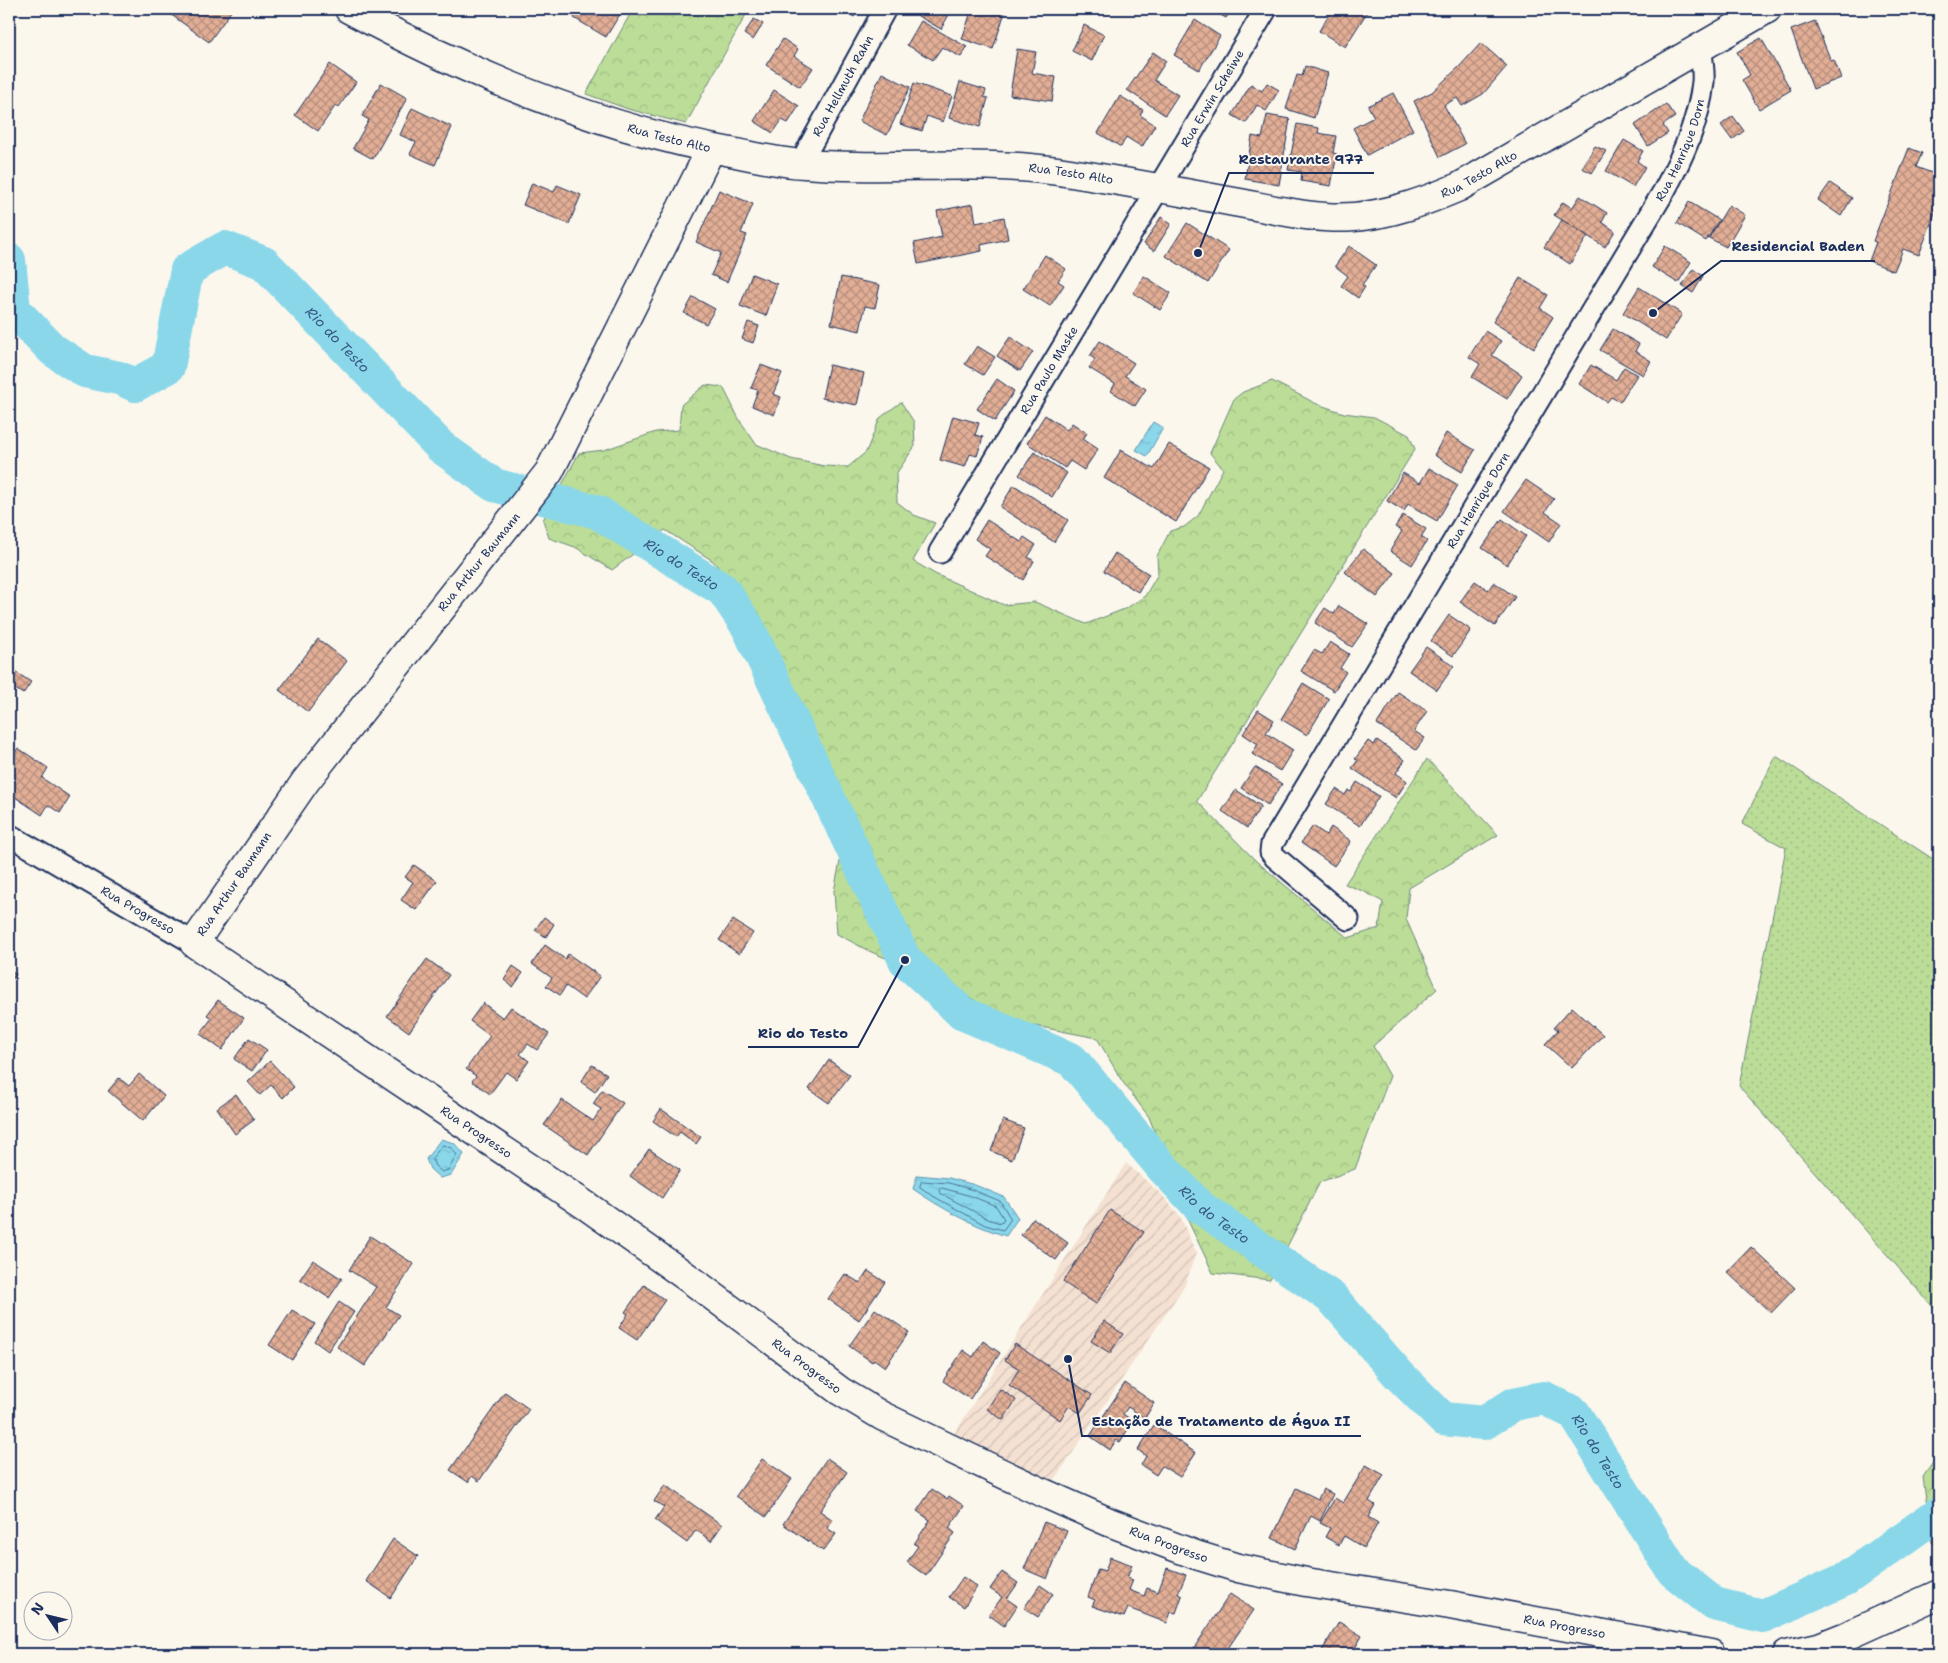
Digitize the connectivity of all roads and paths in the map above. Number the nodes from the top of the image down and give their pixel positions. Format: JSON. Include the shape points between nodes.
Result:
{"nodes":[{"id":1,"x":348,"y":9,"type":"edge"},
{"id":2,"x":885,"y":9,"type":"edge"},
{"id":3,"x":1266,"y":9,"type":"edge"},
{"id":4,"x":1767,"y":9,"type":"edge"},
{"id":5,"x":1700,"y":47,"type":"junction"},
{"id":6,"x":711,"y":149,"type":"junction"},
{"id":7,"x":800,"y":164,"type":"junction"},
{"id":8,"x":1159,"y":189,"type":"junction"},
{"id":9,"x":940,"y":552,"type":"dead end"},
{"id":10,"x":9,"y":835,"type":"edge"},
{"id":11,"x":1348,"y":919,"type":"dead end"},
{"id":12,"x":194,"y":943,"type":"junction"},
{"id":13,"x":1939,"y":1594,"type":"edge"},
{"id":14,"x":1816,"y":1650,"type":"edge"},
{"id":15,"x":1711,"y":1654,"type":"edge"},
{"id":16,"x":1787,"y":1654,"type":"edge"}],
"edges":[{"from":1,"to":6,"type":"street","name":"Rua Testo Alto","via":[[434,52],[551,101],[611,122]]},
{"from":2,"to":7,"type":"street","name":"Rua Hellmuth Rahn"},
{"from":3,"to":8,"type":"street","name":"Rua Erwin Scheiwe"},
{"from":4,"to":5,"type":"street","name":"Rua Testo Alto"},
{"from":5,"to":8,"type":"street","name":"Rua Testo Alto","via":[[1492,169],[1418,204],[1372,215],[1331,217]]},
{"from":5,"to":11,"type":"street","name":"Rua Henrique Dorn","via":[[1703,82],[1697,111],[1688,140],[1664,191],[1272,844],[1271,852],[1275,857]]},
{"from":6,"to":7,"type":"street","name":"Rua Testo Alto"},
{"from":6,"to":12,"type":"street","name":"Rua Arthur Baumann","via":[[549,472],[304,782]]},
{"from":7,"to":8,"type":"street","name":"Rua Testo Alto","via":[[1018,167]]},
{"from":8,"to":9,"type":"street","name":"Rua Paulo Maske"},
{"from":10,"to":12,"type":"street","name":"Rua Progresso"},
{"from":12,"to":15,"type":"street","name":"Rua Progresso","via":[[588,1207],[840,1390],[882,1416],[1039,1491],[1109,1522],[1238,1568]]},
{"from":13,"to":14,"type":"street"},
{"from":14,"to":16,"type":"street"}]}
